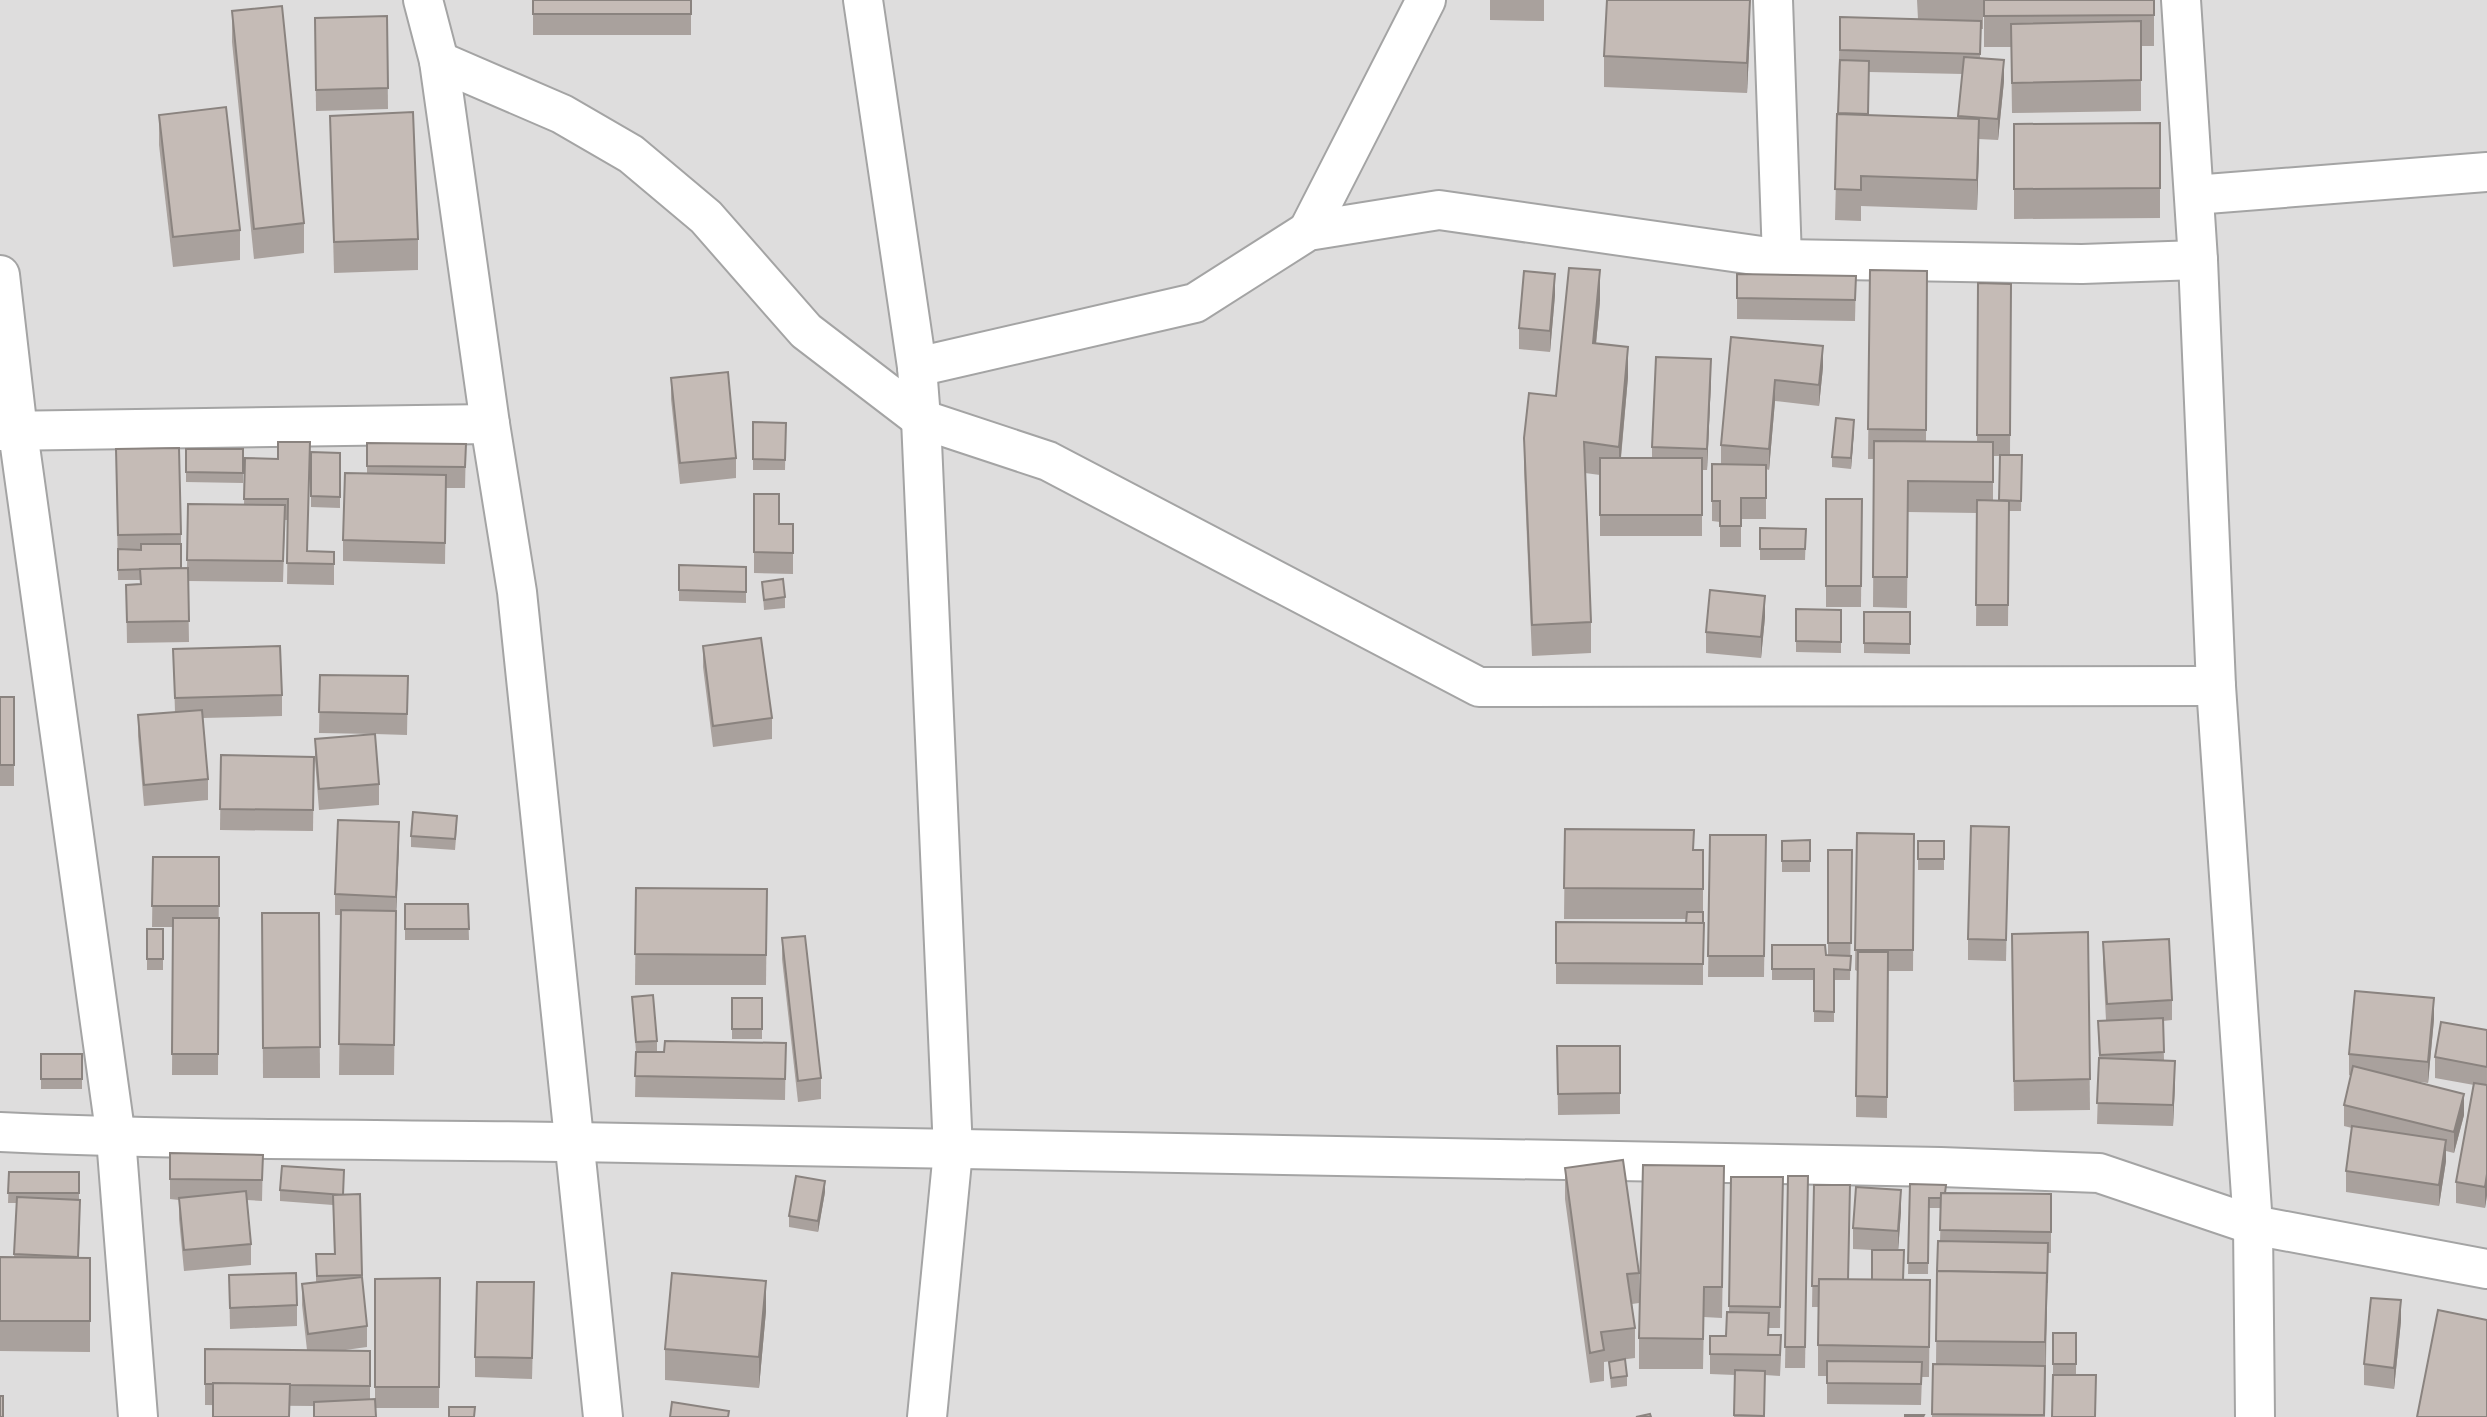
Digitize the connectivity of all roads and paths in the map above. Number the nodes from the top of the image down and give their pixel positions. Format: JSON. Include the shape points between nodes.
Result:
{"nodes":[{"id":1,"x":423,"y":0,"type":"edge"},
{"id":2,"x":863,"y":0,"type":"edge"},
{"id":3,"x":1426,"y":0,"type":"edge"},
{"id":4,"x":1773,"y":0,"type":"edge"},
{"id":5,"x":2181,"y":0,"type":"edge"},
{"id":6,"x":439,"y":61,"type":"junction"},
{"id":7,"x":2487,"y":172,"type":"edge"},
{"id":8,"x":2194,"y":195,"type":"junction"},
{"id":9,"x":1308,"y":231,"type":"junction"},
{"id":10,"x":1782,"y":259,"type":"junction"},
{"id":11,"x":2198,"y":260,"type":"junction"},
{"id":12,"x":0,"y":275,"type":"edge"},
{"id":13,"x":917,"y":367,"type":"junction"},
{"id":14,"x":921,"y":419,"type":"junction"},
{"id":15,"x":490,"y":424,"type":"junction"},
{"id":16,"x":9,"y":432,"type":"edge"},
{"id":17,"x":2216,"y":686,"type":"junction"},
{"id":18,"x":0,"y":1132,"type":"edge"},
{"id":19,"x":116,"y":1138,"type":"junction"},
{"id":20,"x":573,"y":1142,"type":"junction"},
{"id":21,"x":953,"y":1151,"type":"junction"},
{"id":22,"x":2253,"y":1225,"type":"junction"},
{"id":23,"x":2487,"y":1269,"type":"edge"},
{"id":24,"x":138,"y":1417,"type":"edge"},
{"id":25,"x":603,"y":1417,"type":"edge"},
{"id":26,"x":927,"y":1417,"type":"edge"},
{"id":27,"x":2255,"y":1417,"type":"edge"}],
"edges":[{"from":1,"to":6,"type":"street"},
{"from":2,"to":13,"type":"street"},
{"from":3,"to":9,"type":"street"},
{"from":4,"to":10,"type":"street"},
{"from":5,"to":8,"type":"street"},
{"from":6,"to":14,"type":"street","via":[[562,114],[631,154],[706,217],[806,331]]},
{"from":6,"to":15,"type":"street"},
{"from":7,"to":8,"type":"street"},
{"from":8,"to":11,"type":"street"},
{"from":9,"to":10,"type":"street","via":[[1440,210]]},
{"from":9,"to":13,"type":"street","via":[[1195,303]]},
{"from":10,"to":11,"type":"street","via":[[2082,264]]},
{"from":11,"to":17,"type":"street"},
{"from":12,"to":16,"type":"street"},
{"from":13,"to":14,"type":"street"},
{"from":14,"to":17,"type":"street","via":[[1048,461],[1479,687]]},
{"from":14,"to":21,"type":"street"},
{"from":15,"to":16,"type":"street"},
{"from":15,"to":20,"type":"street","via":[[517,592]]},
{"from":16,"to":19,"type":"street"},
{"from":17,"to":22,"type":"street"},
{"from":18,"to":19,"type":"street"},
{"from":19,"to":20,"type":"street"},
{"from":19,"to":24,"type":"street"},
{"from":20,"to":21,"type":"street"},
{"from":20,"to":25,"type":"street"},
{"from":21,"to":22,"type":"street","via":[[2099,1173]]},
{"from":21,"to":26,"type":"street"},
{"from":22,"to":23,"type":"street"},
{"from":22,"to":27,"type":"street"}]}
